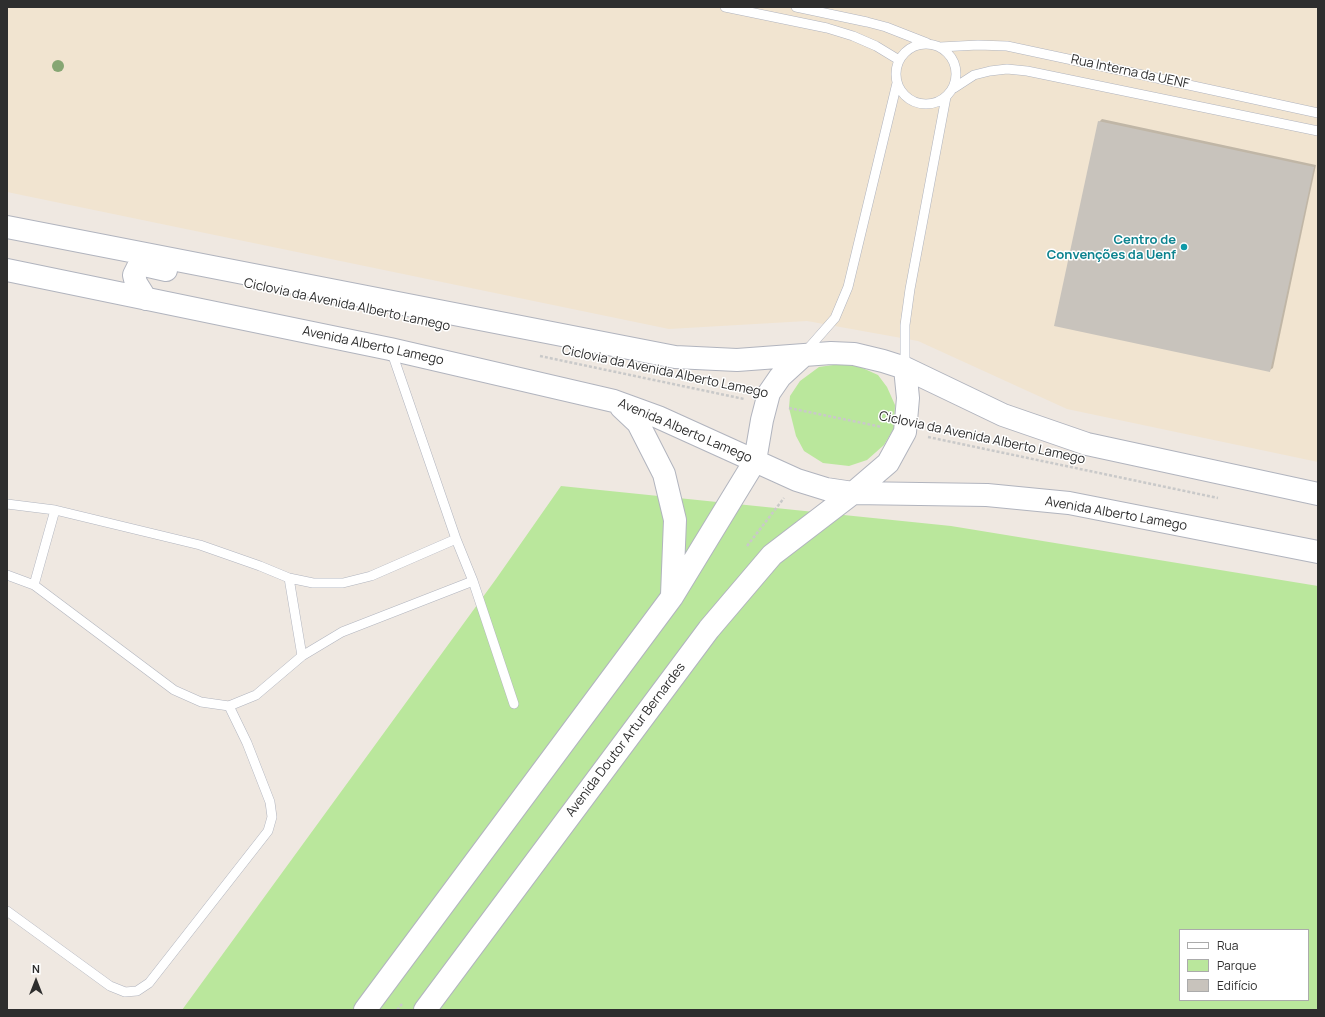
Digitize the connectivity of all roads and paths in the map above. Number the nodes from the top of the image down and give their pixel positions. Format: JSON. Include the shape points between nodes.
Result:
{"nodes":[{"id":1,"x":725,"y":7,"type":"edge"},
{"id":2,"x":796,"y":7,"type":"edge"},
{"id":3,"x":929,"y":44,"type":"junction"},
{"id":4,"x":940,"y":47,"type":"junction"},
{"id":5,"x":899,"y":60,"type":"junction"},
{"id":6,"x":897,"y":83,"type":"junction"},
{"id":7,"x":954,"y":88,"type":"junction"},
{"id":8,"x":946,"y":97,"type":"junction"},
{"id":9,"x":1318,"y":113,"type":"edge"},
{"id":10,"x":1318,"y":130,"type":"edge"},
{"id":11,"x":7,"y":227,"type":"edge"},
{"id":12,"x":7,"y":270,"type":"edge"},
{"id":13,"x":258,"y":276,"type":"junction"},
{"id":14,"x":146,"y":299,"type":"junction"},
{"id":15,"x":390,"y":349,"type":"junction"},
{"id":16,"x":533,"y":354,"type":"dead end"},
{"id":17,"x":803,"y":356,"type":"junction"},
{"id":18,"x":905,"y":368,"type":"junction"},
{"id":19,"x":614,"y":401,"type":"junction"},
{"id":20,"x":766,"y":403,"type":"junction"},
{"id":21,"x":905,"y":432,"type":"junction"},
{"id":22,"x":756,"y":461,"type":"junction"},
{"id":23,"x":852,"y":493,"type":"junction"},
{"id":24,"x":1318,"y":494,"type":"edge"},
{"id":25,"x":1224,"y":499,"type":"dead end"},
{"id":26,"x":7,"y":504,"type":"edge"},
{"id":27,"x":55,"y":510,"type":"junction"},
{"id":28,"x":456,"y":539,"type":"junction"},
{"id":29,"x":1318,"y":552,"type":"edge"},
{"id":30,"x":7,"y":575,"type":"edge"},
{"id":31,"x":289,"y":578,"type":"junction"},
{"id":32,"x":474,"y":581,"type":"junction"},
{"id":33,"x":34,"y":585,"type":"junction"},
{"id":34,"x":672,"y":596,"type":"junction"},
{"id":35,"x":302,"y":656,"type":"junction"},
{"id":36,"x":514,"y":704,"type":"dead end"},
{"id":37,"x":229,"y":706,"type":"junction"},
{"id":38,"x":7,"y":911,"type":"edge"},
{"id":39,"x":365,"y":1010,"type":"edge"},
{"id":40,"x":425,"y":1010,"type":"edge"}],
"edges":[{"from":1,"to":5,"type":"lane","via":[[827,28],[876,46]]},
{"from":2,"to":3,"type":"lane","name":"Rua Interna da UENF","via":[[873,24]]},
{"from":3,"to":4,"type":"lane","name":"Rua Interna da UENF"},
{"from":3,"to":5,"type":"lane","via":[[917,45]]},
{"from":4,"to":7,"type":"lane","via":[[950,54],[955,65],[957,77]]},
{"from":4,"to":9,"type":"lane","name":"Rua Interna da UENF","via":[[1007,46]]},
{"from":5,"to":6,"type":"lane"},
{"from":6,"to":8,"type":"lane","name":"Rua Interna da UENF","via":[[903,94],[913,101],[924,104],[936,103]]},
{"from":6,"to":17,"type":"lane","via":[[848,287],[835,318]]},
{"from":7,"to":8,"type":"lane","name":"Rua Interna da UENF"},
{"from":7,"to":10,"type":"lane","name":"Rua Interna da UENF","via":[[974,75],[990,71],[1027,71]]},
{"from":8,"to":18,"type":"lane","via":[[910,289],[905,325]]},
{"from":11,"to":13,"type":"main road"},
{"from":12,"to":14,"type":"main road","name":"Avenida Alberto Lamego"},
{"from":13,"to":14,"type":"main road","via":[[245,280],[204,278],[144,265],[138,267],[134,275]]},
{"from":13,"to":17,"type":"main road","via":[[675,357],[737,360]]},
{"from":14,"to":15,"type":"main road","name":"Avenida Alberto Lamego"},
{"from":15,"to":19,"type":"main road","name":"Avenida Alberto Lamego"},
{"from":15,"to":28,"type":"lane"},
{"from":16,"to":20,"type":"path","name":"Ciclovia da Avenida Alberto Lamego"},
{"from":17,"to":18,"type":"main road","via":[[854,354]]},
{"from":17,"to":20,"type":"main road","via":[[780,376]]},
{"from":18,"to":21,"type":"main road","via":[[908,398]]},
{"from":18,"to":24,"type":"main road","via":[[1003,415],[1087,444]]},
{"from":19,"to":22,"type":"main road","name":"Avenida Alberto Lamego","via":[[658,417]]},
{"from":19,"to":34,"type":"main road","via":[[638,423],[664,474],[676,520]]},
{"from":20,"to":21,"type":"path","name":"Ciclovia da Avenida Alberto Lamego"},
{"from":20,"to":22,"type":"main road"},
{"from":21,"to":23,"type":"main road","name":"Avenida Doutor Artur Bernardes","via":[[888,462]]},
{"from":21,"to":25,"type":"path","name":"Ciclovia da Avenida Alberto Lamego"},
{"from":22,"to":23,"type":"main road","name":"Avenida Alberto Lamego","via":[[797,480],[826,489]]},
{"from":22,"to":34,"type":"main road"},
{"from":23,"to":29,"type":"main road","name":"Avenida Alberto Lamego","via":[[987,495],[1069,503]]},
{"from":23,"to":40,"type":"main road","name":"Avenida Doutor Artur Bernardes","via":[[772,555],[709,629]]},
{"from":26,"to":27,"type":"lane"},
{"from":27,"to":31,"type":"lane","via":[[200,545]]},
{"from":27,"to":33,"type":"lane"},
{"from":28,"to":31,"type":"lane","via":[[371,576],[343,583],[313,583]]},
{"from":28,"to":32,"type":"lane"},
{"from":30,"to":33,"type":"lane"},
{"from":31,"to":35,"type":"lane"},
{"from":32,"to":35,"type":"lane","via":[[342,632]]},
{"from":32,"to":36,"type":"lane"},
{"from":33,"to":37,"type":"lane","via":[[174,690],[201,702]]},
{"from":34,"to":39,"type":"main road"},
{"from":35,"to":37,"type":"lane","via":[[256,695]]},
{"from":37,"to":38,"type":"lane","via":[[268,795],[272,817],[268,831],[148,983],[138,991],[125,992],[110,986]]}]}
